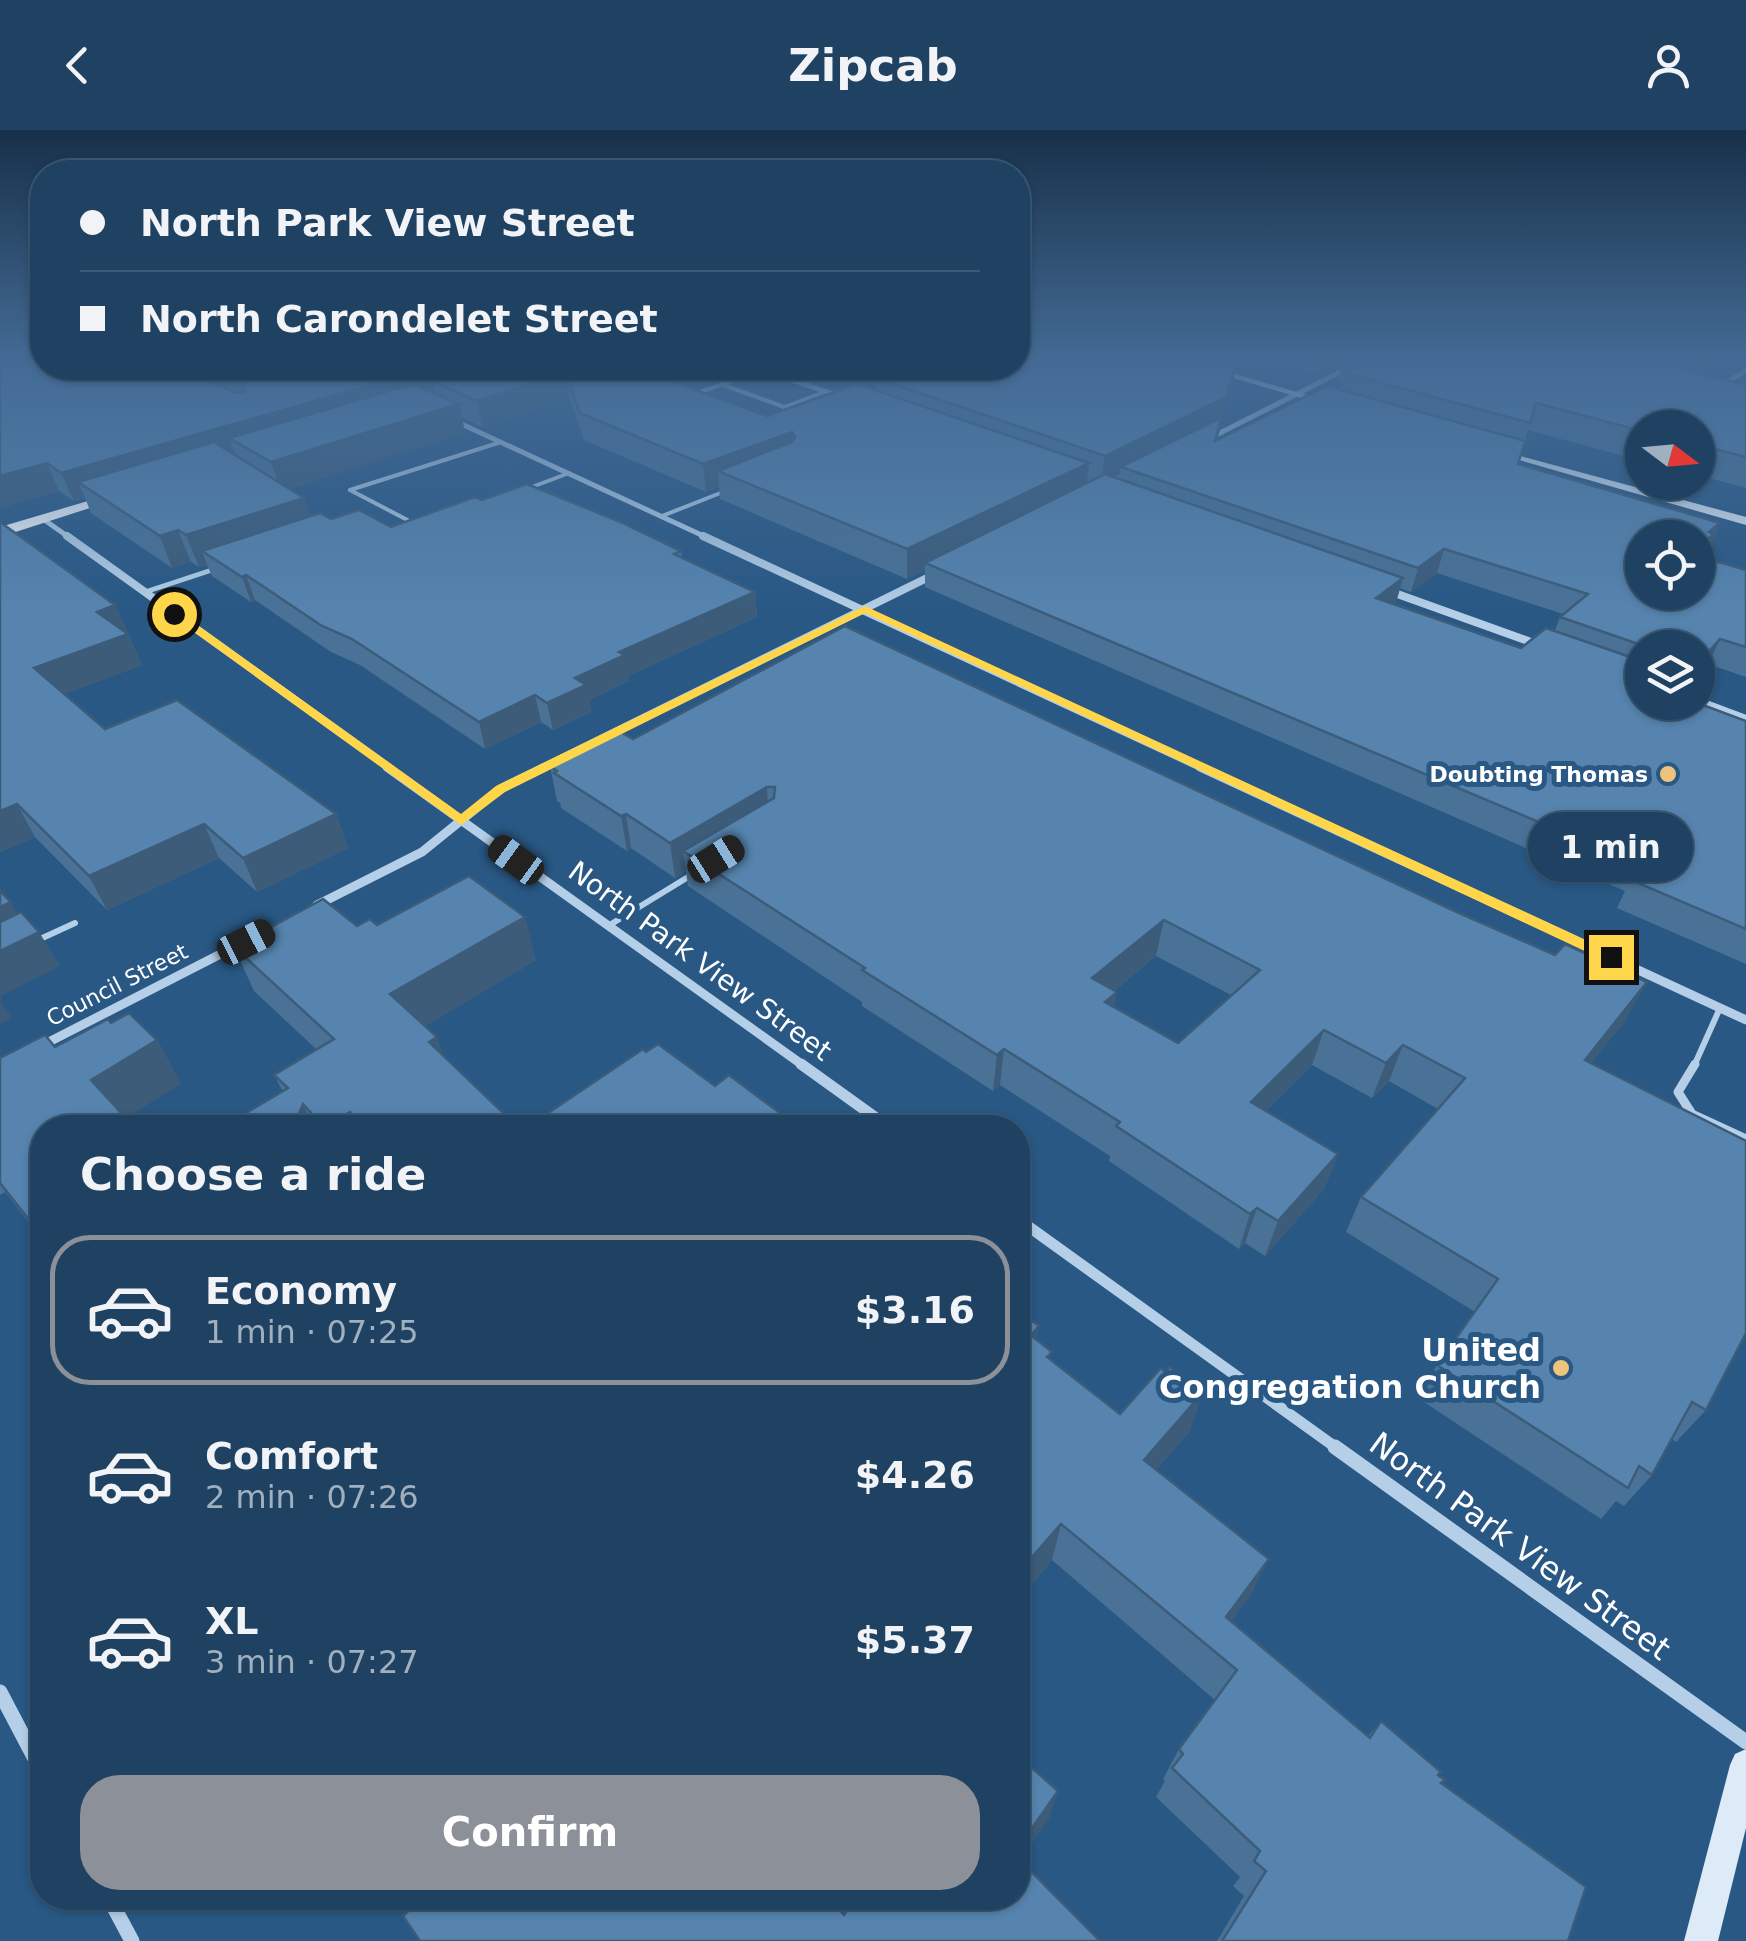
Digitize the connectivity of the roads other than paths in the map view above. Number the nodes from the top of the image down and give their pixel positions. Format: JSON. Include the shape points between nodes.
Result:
{"nodes":[{"id":1,"x":499,"y":443,"type":"edge"},
{"id":2,"x":502,"y":443,"type":"edge"},
{"id":3,"x":1490,"y":448,"type":"edge"},
{"id":4,"x":569,"y":474,"type":"junction"},
{"id":5,"x":742,"y":484,"type":"edge"},
{"id":6,"x":522,"y":490,"type":"edge"},
{"id":7,"x":132,"y":492,"type":"edge"},
{"id":8,"x":662,"y":516,"type":"junction"},
{"id":9,"x":43,"y":519,"type":"junction"},
{"id":10,"x":1746,"y":521,"type":"edge"},
{"id":11,"x":421,"y":527,"type":"edge"},
{"id":12,"x":0,"y":532,"type":"edge"},
{"id":13,"x":232,"y":563,"type":"edge"},
{"id":14,"x":941,"y":571,"type":"edge"},
{"id":15,"x":1384,"y":590,"type":"edge"},
{"id":16,"x":145,"y":592,"type":"junction"},
{"id":17,"x":865,"y":609,"type":"junction"},
{"id":18,"x":1550,"y":649,"type":"edge"},
{"id":19,"x":1715,"y":707,"type":"edge"},
{"id":20,"x":1746,"y":719,"type":"edge"},
{"id":21,"x":461,"y":820,"type":"junction"},
{"id":22,"x":709,"y":864,"type":"edge"},
{"id":23,"x":299,"y":914,"type":"edge"},
{"id":24,"x":75,"y":923,"type":"dead end"},
{"id":25,"x":608,"y":926,"type":"junction"},
{"id":26,"x":264,"y":932,"type":"edge"},
{"id":27,"x":30,"y":944,"type":"edge"},
{"id":28,"x":1720,"y":1008,"type":"junction"},
{"id":29,"x":1746,"y":1020,"type":"edge"},
{"id":30,"x":35,"y":1049,"type":"edge"},
{"id":31,"x":872,"y":1115,"type":"edge"},
{"id":32,"x":1746,"y":1139,"type":"edge"},
{"id":33,"x":1030,"y":1228,"type":"edge"},
{"id":34,"x":0,"y":1692,"type":"edge"},
{"id":35,"x":1746,"y":1742,"type":"edge"},
{"id":36,"x":30,"y":1749,"type":"edge"},
{"id":37,"x":1746,"y":1765,"type":"edge"},
{"id":38,"x":115,"y":1910,"type":"edge"},
{"id":39,"x":132,"y":1941,"type":"edge"},
{"id":40,"x":1701,"y":1941,"type":"edge"}],
"edges":[{"from":1,"to":11,"type":"lane","via":[[350,490]]},
{"from":2,"to":4,"type":"street"},
{"from":3,"to":10,"type":"street"},
{"from":4,"to":6,"type":"lane"},
{"from":4,"to":8,"type":"street"},
{"from":5,"to":8,"type":"lane"},
{"from":7,"to":9,"type":"main road"},
{"from":8,"to":17,"type":"street"},
{"from":9,"to":12,"type":"main road"},
{"from":9,"to":16,"type":"street","name":"North Park View Street"},
{"from":13,"to":16,"type":"lane"},
{"from":14,"to":17,"type":"street"},
{"from":15,"to":18,"type":"street"},
{"from":16,"to":21,"type":"street","name":"North Park View Street"},
{"from":17,"to":21,"type":"street","via":[[500,789]]},
{"from":17,"to":28,"type":"street"},
{"from":19,"to":20,"type":"street"},
{"from":21,"to":23,"type":"street","via":[[422,852]]},
{"from":21,"to":25,"type":"street","name":"North Park View Street"},
{"from":22,"to":25,"type":"lane"},
{"from":24,"to":27,"type":"lane"},
{"from":25,"to":31,"type":"street","name":"North Park View Street"},
{"from":26,"to":30,"type":"street","name":"Council Street"},
{"from":28,"to":29,"type":"street"},
{"from":28,"to":32,"type":"lane","via":[[1678,1092],[1692,1114]]},
{"from":33,"to":35,"type":"street","name":"North Park View Street"},
{"from":34,"to":36,"type":"street"},
{"from":37,"to":40,"type":"street"},
{"from":38,"to":39,"type":"street"}]}
